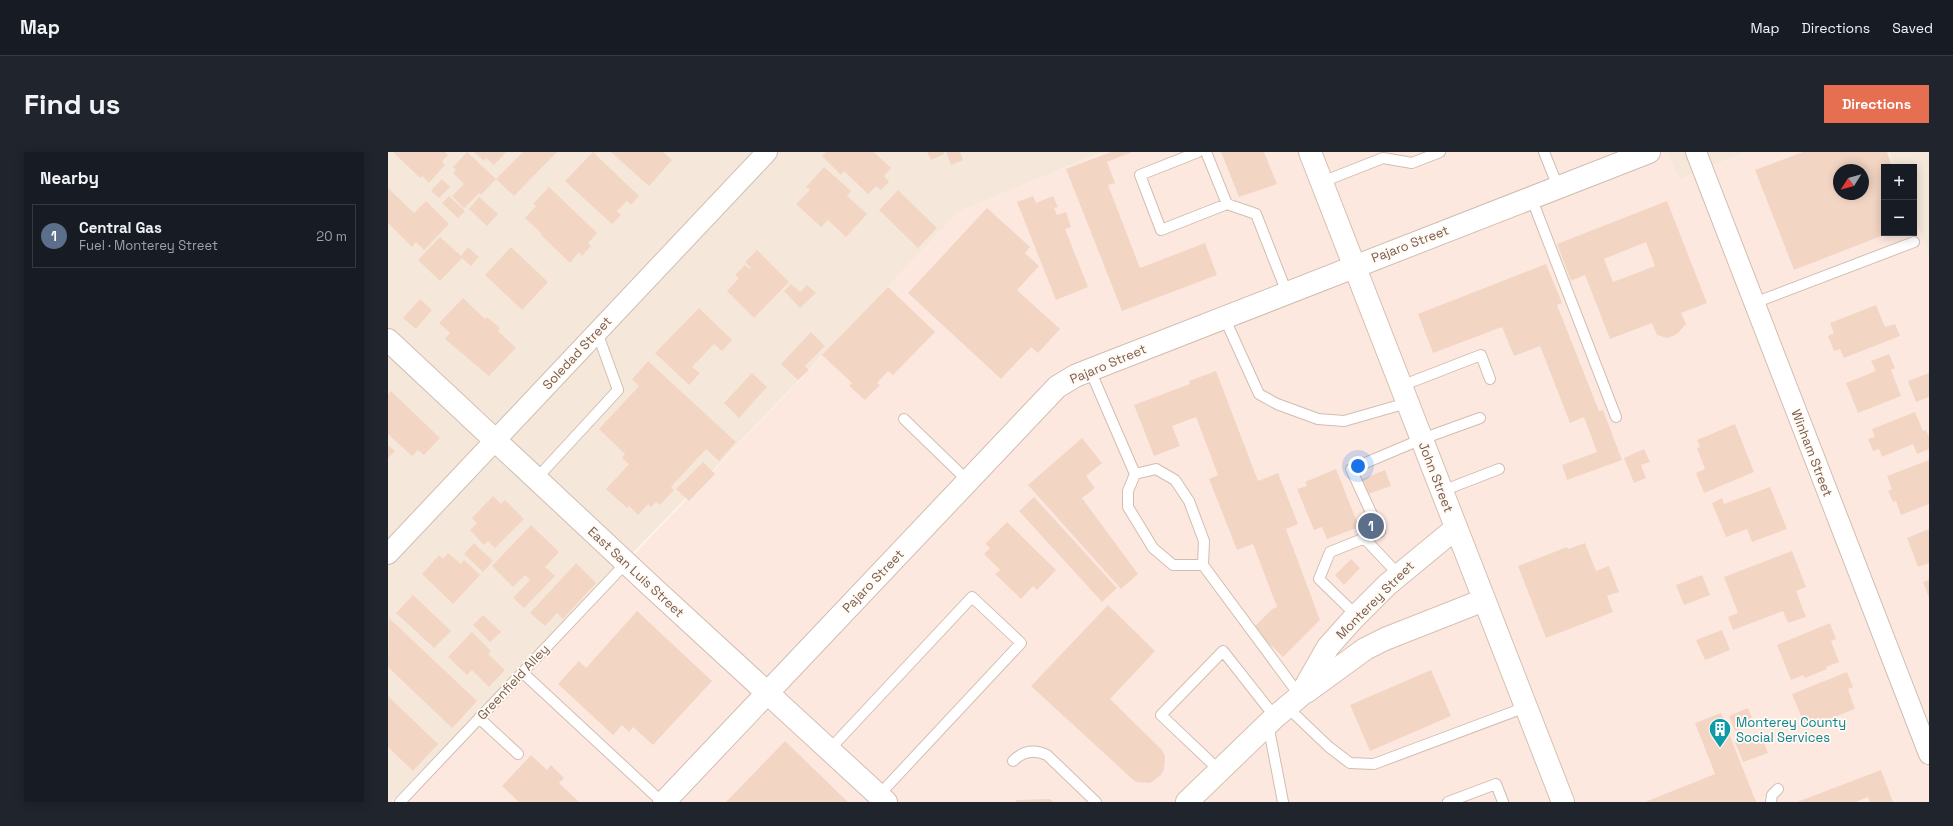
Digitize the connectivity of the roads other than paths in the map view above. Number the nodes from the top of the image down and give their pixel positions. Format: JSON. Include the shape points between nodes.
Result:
{"nodes":[{"id":1,"x":766,"y":152,"type":"edge"},
{"id":2,"x":1198,"y":152,"type":"edge"},
{"id":3,"x":1206,"y":152,"type":"edge"},
{"id":4,"x":1310,"y":152,"type":"edge"},
{"id":5,"x":1440,"y":152,"type":"edge"},
{"id":6,"x":1544,"y":152,"type":"edge"},
{"id":7,"x":1649,"y":152,"type":"edge"},
{"id":8,"x":1696,"y":152,"type":"edge"},
{"id":9,"x":1322,"y":182,"type":"junction"},
{"id":10,"x":1558,"y":187,"type":"junction"},
{"id":11,"x":1531,"y":197,"type":"junction"},
{"id":12,"x":1227,"y":204,"type":"junction"},
{"id":13,"x":1914,"y":242,"type":"dead end"},
{"id":14,"x":1354,"y":266,"type":"junction"},
{"id":15,"x":1287,"y":292,"type":"junction"},
{"id":16,"x":1754,"y":303,"type":"junction"},
{"id":17,"x":1224,"y":317,"type":"junction"},
{"id":18,"x":597,"y":332,"type":"junction"},
{"id":19,"x":388,"y":340,"type":"edge"},
{"id":20,"x":1090,"y":370,"type":"junction"},
{"id":21,"x":1490,"y":379,"type":"dead end"},
{"id":22,"x":1404,"y":394,"type":"junction"},
{"id":23,"x":1616,"y":417,"type":"dead end"},
{"id":24,"x":1480,"y":418,"type":"dead end"},
{"id":25,"x":904,"y":419,"type":"dead end"},
{"id":26,"x":1422,"y":439,"type":"junction"},
{"id":27,"x":496,"y":440,"type":"junction"},
{"id":28,"x":1499,"y":469,"type":"dead end"},
{"id":29,"x":1135,"y":474,"type":"junction"},
{"id":30,"x":537,"y":478,"type":"junction"},
{"id":31,"x":968,"y":481,"type":"junction"},
{"id":32,"x":1442,"y":491,"type":"junction"},
{"id":33,"x":1456,"y":528,"type":"junction"},
{"id":34,"x":1364,"y":538,"type":"junction"},
{"id":35,"x":388,"y":554,"type":"edge"},
{"id":36,"x":626,"y":563,"type":"junction"},
{"id":37,"x":1203,"y":565,"type":"junction"},
{"id":38,"x":1399,"y":575,"type":"junction"},
{"id":39,"x":1484,"y":600,"type":"junction"},
{"id":40,"x":1356,"y":615,"type":"junction"},
{"id":41,"x":522,"y":672,"type":"junction"},
{"id":42,"x":766,"y":692,"type":"junction"},
{"id":43,"x":1526,"y":707,"type":"junction"},
{"id":44,"x":1283,"y":711,"type":"junction"},
{"id":45,"x":479,"y":718,"type":"junction"},
{"id":46,"x":829,"y":750,"type":"junction"},
{"id":47,"x":518,"y":754,"type":"dead end"},
{"id":48,"x":1929,"y":754,"type":"edge"},
{"id":49,"x":1013,"y":761,"type":"dead end"},
{"id":50,"x":1220,"y":771,"type":"junction"},
{"id":51,"x":1778,"y":789,"type":"dead end"},
{"id":52,"x":882,"y":798,"type":"edge"},
{"id":53,"x":400,"y":802,"type":"edge"},
{"id":54,"x":663,"y":802,"type":"edge"},
{"id":55,"x":1096,"y":802,"type":"edge"},
{"id":56,"x":1187,"y":802,"type":"edge"},
{"id":57,"x":1283,"y":802,"type":"edge"},
{"id":58,"x":1448,"y":802,"type":"edge"},
{"id":59,"x":1503,"y":802,"type":"edge"},
{"id":60,"x":1563,"y":802,"type":"edge"},
{"id":61,"x":1772,"y":802,"type":"edge"}],
"edges":[{"from":1,"to":18,"type":"street","name":"Soledad Street"},
{"from":2,"to":12,"type":"lane","via":[[1140,175],[1161,230]]},
{"from":3,"to":12,"type":"lane"},
{"from":4,"to":9,"type":"street","name":"John Street"},
{"from":5,"to":9,"type":"lane","via":[[1412,163],[1383,158]]},
{"from":6,"to":10,"type":"lane"},
{"from":7,"to":10,"type":"street","name":"Pajaro Street"},
{"from":8,"to":16,"type":"street","name":"Winham Street"},
{"from":9,"to":14,"type":"street","name":"John Street"},
{"from":10,"to":11,"type":"street","name":"Pajaro Street"},
{"from":11,"to":14,"type":"street","name":"Pajaro Street"},
{"from":11,"to":23,"type":"lane"},
{"from":12,"to":15,"type":"lane","via":[[1256,214]]},
{"from":13,"to":16,"type":"lane"},
{"from":14,"to":15,"type":"street","name":"Pajaro Street"},
{"from":14,"to":22,"type":"street","name":"John Street"},
{"from":15,"to":17,"type":"street","name":"Pajaro Street"},
{"from":16,"to":48,"type":"street","name":"Winham Street"},
{"from":17,"to":20,"type":"street","name":"Pajaro Street"},
{"from":17,"to":22,"type":"lane","via":[[1259,394],[1277,404],[1318,419],[1344,421]]},
{"from":18,"to":27,"type":"street","name":"Soledad Street"},
{"from":18,"to":30,"type":"lane","via":[[618,390]]},
{"from":19,"to":27,"type":"street","name":"East San Luis Street"},
{"from":20,"to":29,"type":"lane"},
{"from":20,"to":31,"type":"street","name":"Pajaro Street","via":[[1057,387]]},
{"from":21,"to":22,"type":"lane","via":[[1481,355]]},
{"from":22,"to":26,"type":"street","name":"John Street"},
{"from":24,"to":26,"type":"lane"},
{"from":25,"to":31,"type":"lane"},
{"from":26,"to":32,"type":"street","name":"John Street"},
{"from":26,"to":34,"type":"lane","via":[[1352,469],[1380,532]]},
{"from":27,"to":30,"type":"street","name":"East San Luis Street"},
{"from":27,"to":35,"type":"street","name":"Soledad Street"},
{"from":28,"to":32,"type":"lane"},
{"from":29,"to":37,"type":"lane","via":[[1156,469],[1175,480],[1189,501],[1204,541]]},
{"from":29,"to":37,"type":"lane","via":[[1128,491],[1128,507],[1153,548],[1173,565]]},
{"from":30,"to":36,"type":"street","name":"East San Luis Street"},
{"from":31,"to":42,"type":"street","name":"Pajaro Street"},
{"from":32,"to":33,"type":"street","name":"John Street"},
{"from":33,"to":38,"type":"street","name":"Monterey Street"},
{"from":33,"to":39,"type":"street","name":"John Street"},
{"from":34,"to":38,"type":"lane"},
{"from":34,"to":40,"type":"lane","via":[[1330,552],[1319,579]]},
{"from":36,"to":41,"type":"lane","name":"Greenfield Alley"},
{"from":36,"to":42,"type":"street","name":"East San Luis Street"},
{"from":37,"to":44,"type":"lane"},
{"from":38,"to":40,"type":"street","name":"Monterey Street"},
{"from":39,"to":43,"type":"street","name":"John Street"},
{"from":39,"to":44,"type":"street","via":[[1385,639],[1365,650]]},
{"from":40,"to":44,"type":"street","name":"Monterey Street","via":[[1328,647]]},
{"from":41,"to":45,"type":"lane","name":"Greenfield Alley"},
{"from":41,"to":54,"type":"lane"},
{"from":42,"to":46,"type":"street","name":"East San Luis Street"},
{"from":42,"to":54,"type":"street","name":"Pajaro Street"},
{"from":43,"to":44,"type":"lane","via":[[1374,764],[1350,763]]},
{"from":43,"to":60,"type":"street","name":"John Street"},
{"from":44,"to":50,"type":"street","name":"Monterey Street"},
{"from":44,"to":50,"type":"lane","via":[[1223,651],[1161,715]]},
{"from":44,"to":57,"type":"lane"},
{"from":45,"to":47,"type":"lane"},
{"from":45,"to":53,"type":"lane","name":"Greenfield Alley"},
{"from":46,"to":52,"type":"street","name":"East San Luis Street"},
{"from":46,"to":52,"type":"lane","via":[[972,597],[1022,643]]},
{"from":49,"to":55,"type":"lane","via":[[1020,754],[1039,751],[1047,755]]},
{"from":50,"to":56,"type":"street","name":"Monterey Street"},
{"from":51,"to":61,"type":"lane","via":[[1772,795]]},
{"from":58,"to":59,"type":"lane","via":[[1496,784]]}]}
